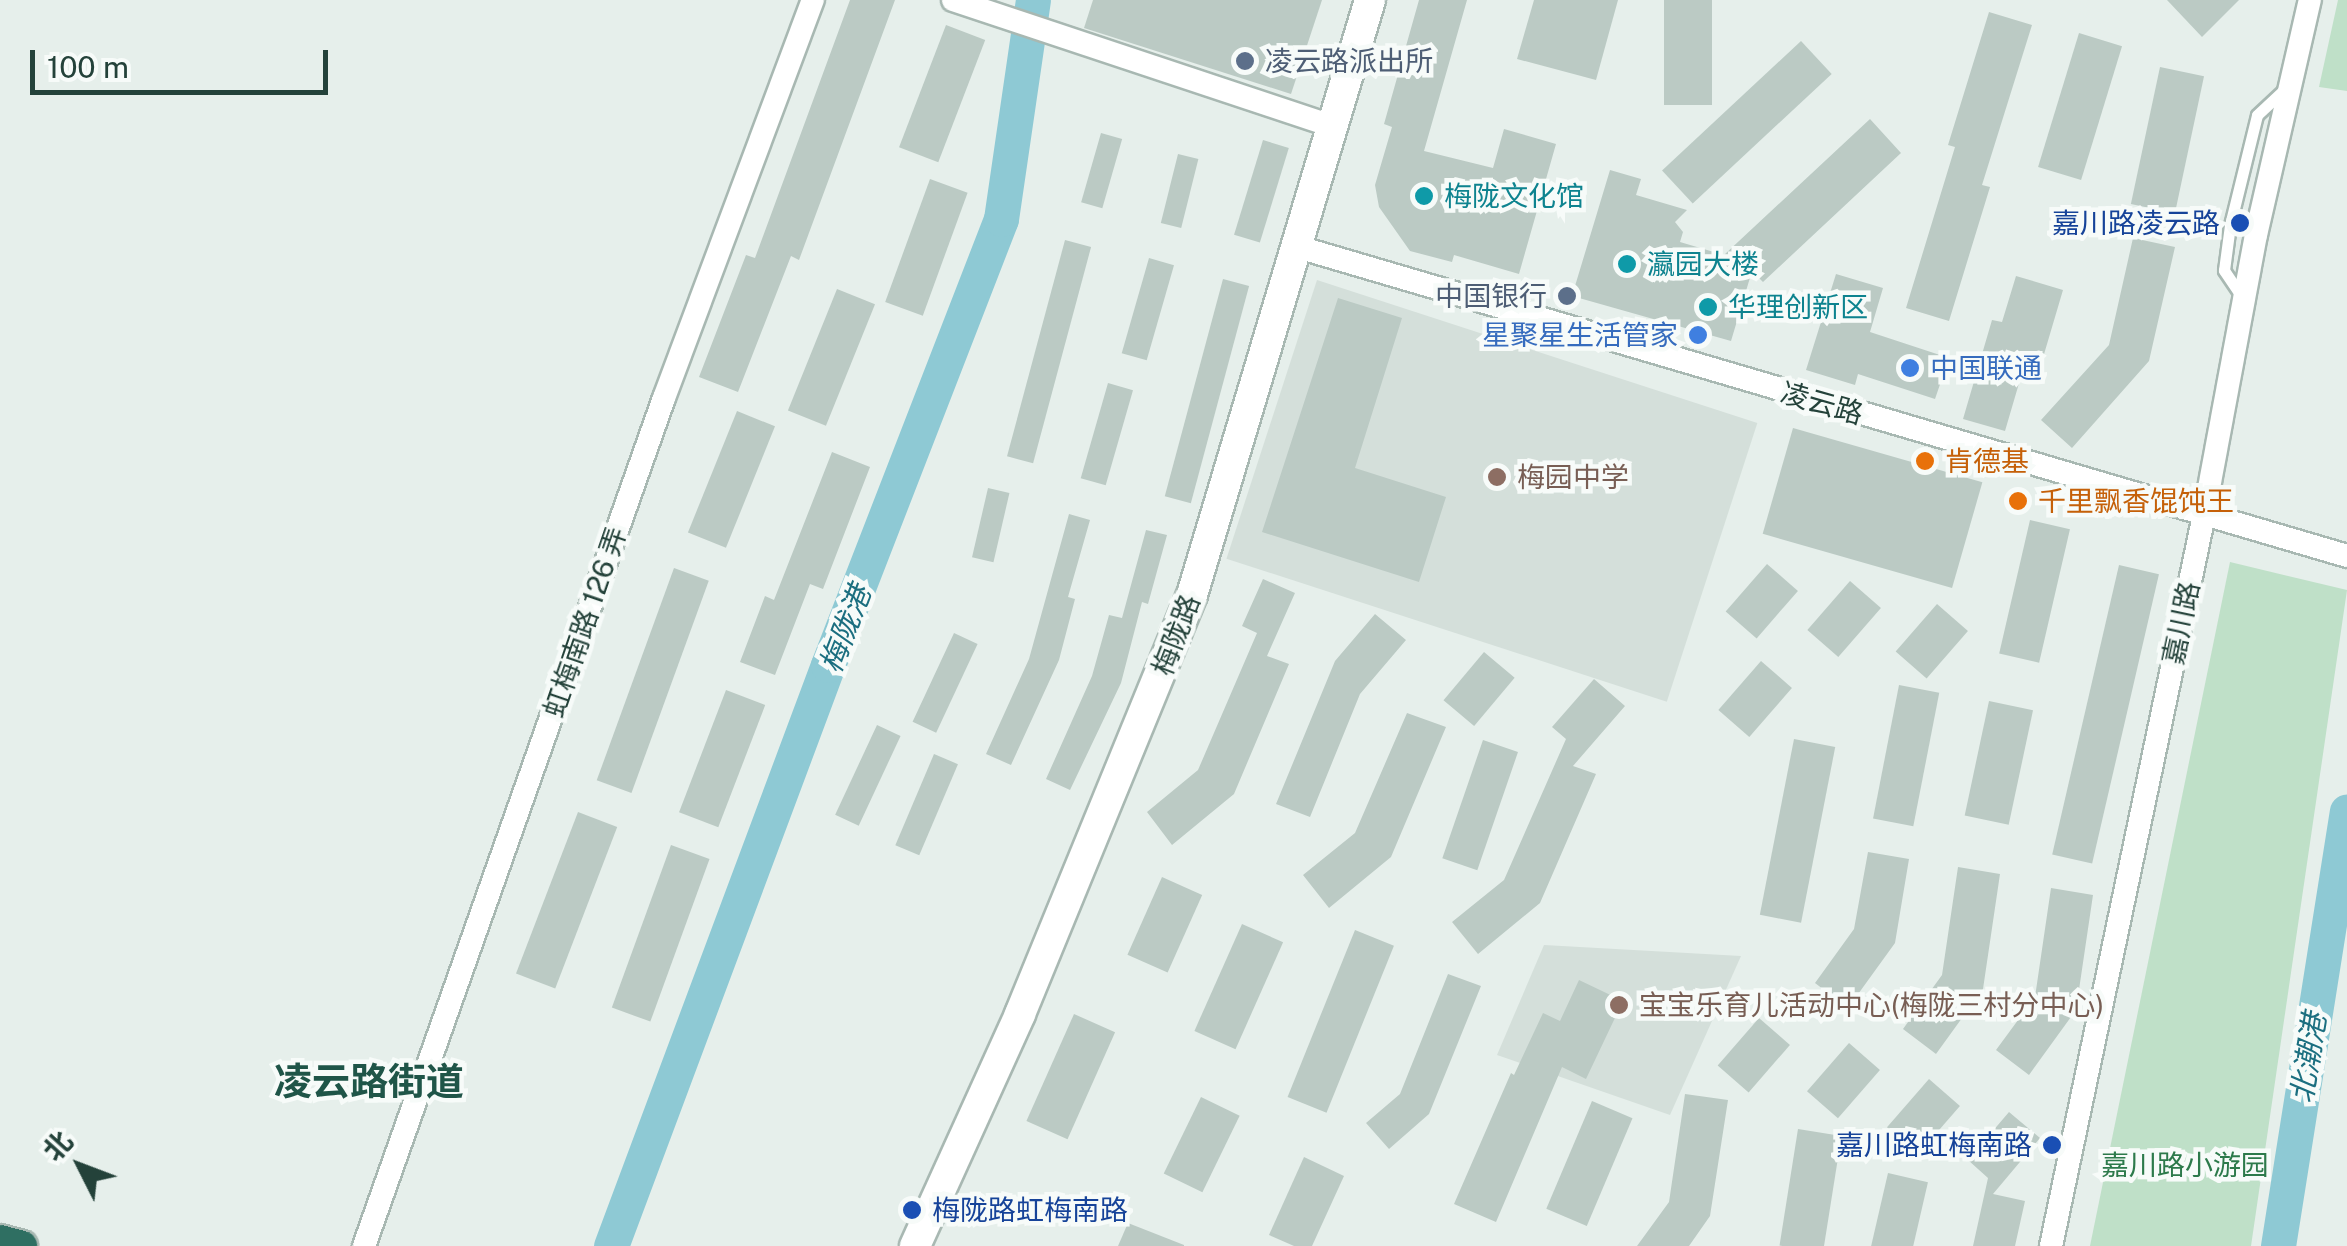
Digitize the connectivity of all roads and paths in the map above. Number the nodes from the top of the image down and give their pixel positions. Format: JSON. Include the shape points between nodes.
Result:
{"nodes":[{"id":1,"x":814,"y":0,"type":"edge"},
{"id":2,"x":954,"y":0,"type":"edge"},
{"id":3,"x":1370,"y":0,"type":"edge"},
{"id":4,"x":2310,"y":0,"type":"edge"},
{"id":5,"x":1332,"y":126,"type":"junction"},
{"id":6,"x":1298,"y":247,"type":"junction"},
{"id":7,"x":2204,"y":514,"type":"junction"},
{"id":8,"x":2347,"y":556,"type":"edge"},
{"id":9,"x":0,"y":1240,"type":"edge"},
{"id":10,"x":22,"y":1246,"type":"edge"},
{"id":11,"x":364,"y":1246,"type":"edge"},
{"id":12,"x":916,"y":1246,"type":"edge"},
{"id":13,"x":2051,"y":1246,"type":"edge"}],
"edges":[{"from":1,"to":11,"type":"street","name":"虹梅南路 126 弄","via":[[664,398]]},
{"from":2,"to":5,"type":"street"},
{"from":3,"to":5,"type":"street","name":"梅陇路"},
{"from":4,"to":7,"type":"street","name":"嘉川路"},
{"from":5,"to":6,"type":"street","name":"梅陇路"},
{"from":6,"to":7,"type":"street","name":"凌云路"},
{"from":6,"to":12,"type":"street","name":"梅陇路","via":[[1192,595],[1028,996]]},
{"from":7,"to":8,"type":"street","name":"凌云路"},
{"from":7,"to":13,"type":"street","name":"嘉川路"},
{"from":9,"to":10,"type":"highway"}]}
